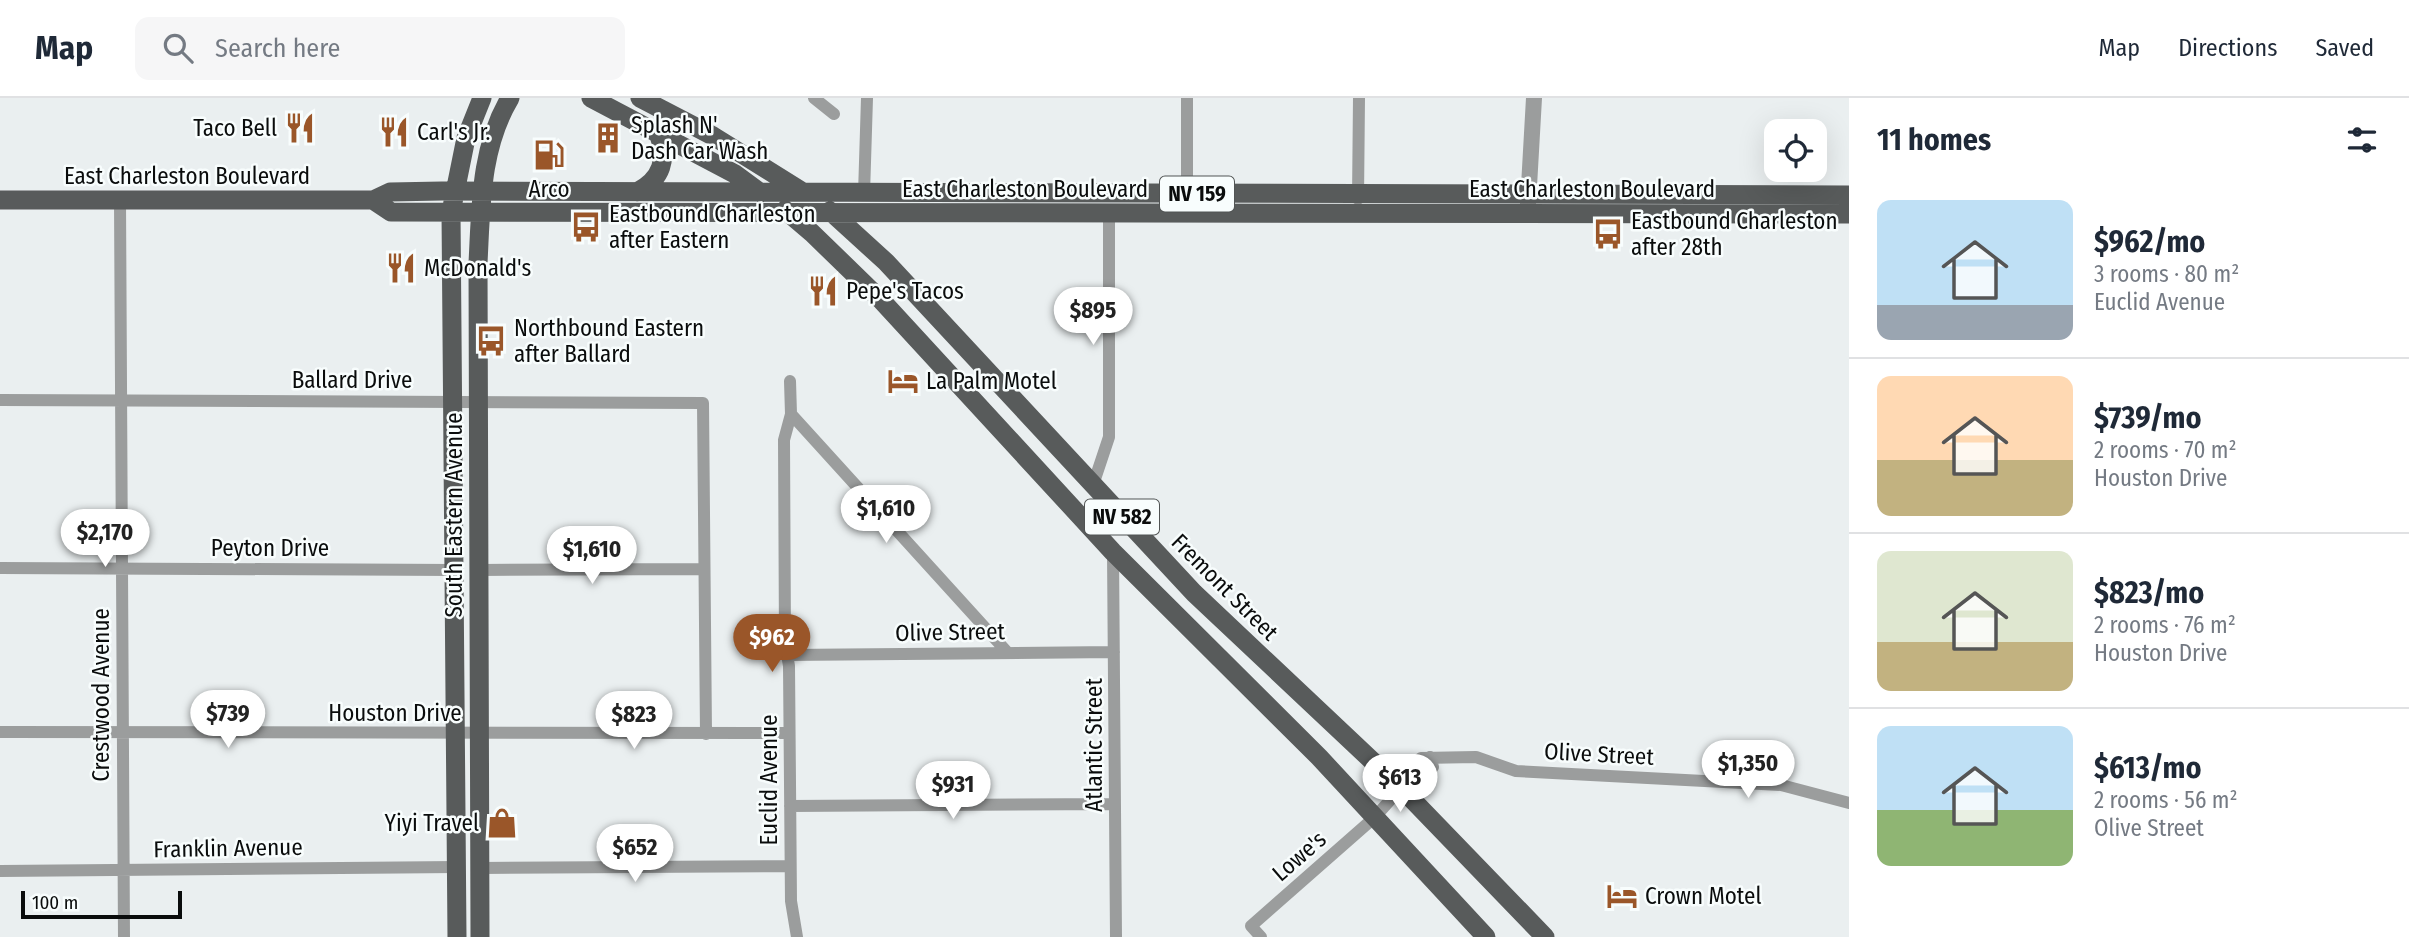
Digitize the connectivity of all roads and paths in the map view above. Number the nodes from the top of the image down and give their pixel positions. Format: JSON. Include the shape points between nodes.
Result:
{"nodes":[{"id":1,"x":482,"y":98,"type":"edge"},
{"id":2,"x":510,"y":98,"type":"edge"},
{"id":3,"x":590,"y":98,"type":"edge"},
{"id":4,"x":640,"y":98,"type":"edge"},
{"id":5,"x":814,"y":98,"type":"edge"},
{"id":6,"x":867,"y":98,"type":"edge"},
{"id":7,"x":1187,"y":98,"type":"edge"},
{"id":8,"x":1359,"y":98,"type":"edge"},
{"id":9,"x":1534,"y":98,"type":"edge"},
{"id":10,"x":834,"y":114,"type":"dead end"},
{"id":11,"x":658,"y":133,"type":"junction"},
{"id":12,"x":454,"y":192,"type":"junction"},
{"id":13,"x":637,"y":192,"type":"junction"},
{"id":14,"x":759,"y":192,"type":"junction"},
{"id":15,"x":804,"y":193,"type":"junction"},
{"id":16,"x":864,"y":194,"type":"junction"},
{"id":17,"x":1763,"y":194,"type":"junction"},
{"id":18,"x":1849,"y":194,"type":"edge"},
{"id":19,"x":0,"y":200,"type":"edge"},
{"id":20,"x":120,"y":200,"type":"junction"},
{"id":21,"x":373,"y":200,"type":"junction"},
{"id":22,"x":482,"y":202,"type":"junction"},
{"id":23,"x":1187,"y":204,"type":"junction"},
{"id":24,"x":1357,"y":204,"type":"junction"},
{"id":25,"x":1527,"y":204,"type":"junction"},
{"id":26,"x":451,"y":212,"type":"junction"},
{"id":27,"x":833,"y":213,"type":"junction"},
{"id":28,"x":789,"y":214,"type":"junction"},
{"id":29,"x":890,"y":214,"type":"junction"},
{"id":30,"x":1109,"y":214,"type":"junction"},
{"id":31,"x":1730,"y":214,"type":"junction"},
{"id":32,"x":1799,"y":214,"type":"junction"},
{"id":33,"x":1849,"y":214,"type":"edge"},
{"id":34,"x":886,"y":262,"type":"junction"},
{"id":35,"x":790,"y":382,"type":"dead end"},
{"id":36,"x":0,"y":401,"type":"edge"},
{"id":37,"x":121,"y":401,"type":"junction"},
{"id":38,"x":454,"y":401,"type":"junction"},
{"id":39,"x":477,"y":402,"type":"junction"},
{"id":40,"x":791,"y":414,"type":"junction"},
{"id":41,"x":1093,"y":485,"type":"junction"},
{"id":42,"x":1113,"y":552,"type":"junction"},
{"id":43,"x":0,"y":568,"type":"edge"},
{"id":44,"x":122,"y":568,"type":"junction"},
{"id":45,"x":704,"y":569,"type":"junction"},
{"id":46,"x":455,"y":570,"type":"junction"},
{"id":47,"x":479,"y":570,"type":"junction"},
{"id":48,"x":1114,"y":652,"type":"junction"},
{"id":49,"x":1008,"y":653,"type":"junction"},
{"id":50,"x":787,"y":655,"type":"junction"},
{"id":51,"x":0,"y":732,"type":"edge"},
{"id":52,"x":123,"y":733,"type":"junction"},
{"id":53,"x":789,"y":733,"type":"junction"},
{"id":54,"x":480,"y":734,"type":"junction"},
{"id":55,"x":706,"y":734,"type":"junction"},
{"id":56,"x":456,"y":735,"type":"junction"},
{"id":57,"x":1401,"y":788,"type":"junction"},
{"id":58,"x":1849,"y":803,"type":"edge"},
{"id":59,"x":1115,"y":804,"type":"junction"},
{"id":60,"x":790,"y":806,"type":"junction"},
{"id":61,"x":1375,"y":817,"type":"junction"},
{"id":62,"x":790,"y":866,"type":"junction"},
{"id":63,"x":457,"y":867,"type":"junction"},
{"id":64,"x":480,"y":868,"type":"junction"},
{"id":65,"x":0,"y":870,"type":"edge"},
{"id":66,"x":124,"y":870,"type":"junction"},
{"id":67,"x":124,"y":937,"type":"edge"},
{"id":68,"x":457,"y":937,"type":"edge"},
{"id":69,"x":480,"y":937,"type":"edge"},
{"id":70,"x":797,"y":937,"type":"edge"},
{"id":71,"x":1115,"y":937,"type":"edge"},
{"id":72,"x":1261,"y":937,"type":"edge"},
{"id":73,"x":1486,"y":937,"type":"edge"},
{"id":74,"x":1545,"y":937,"type":"edge"}],
"edges":[{"from":1,"to":12,"type":"main road","name":"South Eastern Avenue","via":[[466,138]]},
{"from":2,"to":22,"type":"main road","name":"South Eastern Avenue","via":[[494,133]]},
{"from":3,"to":11,"type":"main road"},
{"from":4,"to":15,"type":"main road","name":"Fremont Street","via":[[713,136]]},
{"from":5,"to":10,"type":"street"},
{"from":6,"to":16,"type":"street"},
{"from":7,"to":23,"type":"street"},
{"from":8,"to":24,"type":"street"},
{"from":9,"to":25,"type":"street"},
{"from":11,"to":13,"type":"main road","via":[[662,166],[655,179]]},
{"from":11,"to":14,"type":"main road"},
{"from":12,"to":21,"type":"main road","name":"East Charleston Boulevard","via":[[390,192]]},
{"from":12,"to":22,"type":"main road","name":"East Charleston Boulevard"},
{"from":12,"to":26,"type":"main road","name":"South Eastern Avenue"},
{"from":13,"to":14,"type":"main road","name":"East Charleston Boulevard"},
{"from":13,"to":22,"type":"main road","name":"East Charleston Boulevard"},
{"from":14,"to":15,"type":"main road","name":"East Charleston Boulevard"},
{"from":14,"to":28,"type":"main road","number":"NV 582"},
{"from":15,"to":16,"type":"main road","name":"East Charleston Boulevard"},
{"from":15,"to":27,"type":"main road","name":"Fremont Street","number":"NV 582"},
{"from":16,"to":23,"type":"main road","name":"East Charleston Boulevard","number":"NV 159"},
{"from":17,"to":18,"type":"main road","name":"East Charleston Boulevard","number":"NV 159"},
{"from":17,"to":25,"type":"main road","name":"East Charleston Boulevard","number":"NV 159"},
{"from":17,"to":31,"type":"main road"},
{"from":17,"to":32,"type":"main road"},
{"from":19,"to":20,"type":"main road","name":"East Charleston Boulevard"},
{"from":20,"to":21,"type":"main road","name":"East Charleston Boulevard"},
{"from":20,"to":37,"type":"street","name":"Crestwood Avenue"},
{"from":21,"to":26,"type":"main road","name":"East Charleston Boulevard","via":[[391,212]]},
{"from":22,"to":26,"type":"main road","name":"East Charleston Boulevard"},
{"from":22,"to":28,"type":"main road","name":"East Charleston Boulevard"},
{"from":22,"to":39,"type":"main road","name":"South Eastern Avenue"},
{"from":23,"to":24,"type":"main road","name":"East Charleston Boulevard","number":"NV 159"},
{"from":23,"to":30,"type":"main road","name":"East Charleston Boulevard","number":"NV 159"},
{"from":24,"to":25,"type":"main road","name":"East Charleston Boulevard","number":"NV 159"},
{"from":25,"to":31,"type":"main road","name":"East Charleston Boulevard","number":"NV 159"},
{"from":26,"to":38,"type":"main road","name":"South Eastern Avenue"},
{"from":27,"to":28,"type":"main road","name":"East Charleston Boulevard"},
{"from":27,"to":29,"type":"main road","name":"East Charleston Boulevard"},
{"from":27,"to":34,"type":"main road","name":"Fremont Street","number":"NV 582"},
{"from":28,"to":42,"type":"main road","number":"NV 582","via":[[882,301]]},
{"from":29,"to":30,"type":"main road","name":"East Charleston Boulevard","number":"NV 159"},
{"from":29,"to":34,"type":"main road","via":[[877,233]]},
{"from":30,"to":41,"type":"street","via":[[1109,436]]},
{"from":31,"to":32,"type":"main road","name":"East Charleston Boulevard","number":"NV 159"},
{"from":32,"to":33,"type":"main road","name":"East Charleston Boulevard","number":"NV 159"},
{"from":34,"to":41,"type":"main road","name":"Fremont Street","number":"NV 582"},
{"from":35,"to":40,"type":"street","name":"Euclid Avenue"},
{"from":36,"to":37,"type":"street","name":"Ballard Drive"},
{"from":37,"to":38,"type":"street","name":"Ballard Drive"},
{"from":37,"to":44,"type":"street","name":"Crestwood Avenue"},
{"from":38,"to":39,"type":"street","name":"Ballard Drive"},
{"from":38,"to":46,"type":"main road","name":"South Eastern Avenue"},
{"from":39,"to":45,"type":"street","name":"Ballard Drive","via":[[703,403]]},
{"from":39,"to":47,"type":"main road","name":"South Eastern Avenue"},
{"from":40,"to":49,"type":"street"},
{"from":40,"to":50,"type":"street","name":"Euclid Avenue","via":[[784,440]]},
{"from":41,"to":57,"type":"main road","name":"Fremont Street","number":"NV 582","via":[[1207,607]]},
{"from":42,"to":48,"type":"street","name":"Atlantic Street"},
{"from":42,"to":61,"type":"main road","number":"NV 582"},
{"from":43,"to":44,"type":"street","name":"Peyton Drive"},
{"from":44,"to":46,"type":"street","name":"Peyton Drive"},
{"from":44,"to":52,"type":"street","name":"Crestwood Avenue"},
{"from":45,"to":47,"type":"street"},
{"from":45,"to":55,"type":"street"},
{"from":46,"to":56,"type":"main road","name":"South Eastern Avenue"},
{"from":47,"to":54,"type":"main road","name":"South Eastern Avenue"},
{"from":48,"to":49,"type":"street","name":"Olive Street"},
{"from":48,"to":59,"type":"street","name":"Atlantic Street"},
{"from":49,"to":50,"type":"street","name":"Olive Street"},
{"from":50,"to":53,"type":"street","name":"Euclid Avenue"},
{"from":51,"to":52,"type":"street","name":"Houston Drive"},
{"from":52,"to":56,"type":"street","name":"Houston Drive"},
{"from":52,"to":66,"type":"street","name":"Crestwood Avenue"},
{"from":53,"to":55,"type":"street","name":"Houston Drive"},
{"from":53,"to":60,"type":"street","name":"Euclid Avenue"},
{"from":54,"to":55,"type":"street","name":"Houston Drive"},
{"from":54,"to":56,"type":"street","name":"Houston Drive"},
{"from":54,"to":64,"type":"main road","name":"South Eastern Avenue"},
{"from":56,"to":63,"type":"main road","name":"South Eastern Avenue"},
{"from":57,"to":58,"type":"street","name":"Olive Street","via":[[1403,774],[1421,758],[1476,757],[1516,771],[1781,785]]},
{"from":57,"to":61,"type":"street","name":"Olive Street"},
{"from":57,"to":74,"type":"main road","name":"Fremont Street","number":"NV 582"},
{"from":59,"to":60,"type":"street"},
{"from":59,"to":71,"type":"street","name":"Atlantic Street"},
{"from":60,"to":62,"type":"street","name":"Euclid Avenue"},
{"from":61,"to":72,"type":"street","name":"Lowe's","via":[[1251,926]]},
{"from":61,"to":73,"type":"main road","number":"NV 582"},
{"from":62,"to":64,"type":"street"},
{"from":62,"to":70,"type":"street","name":"Euclid Avenue"},
{"from":63,"to":66,"type":"street","name":"Franklin Avenue"},
{"from":63,"to":68,"type":"main road","name":"South Eastern Avenue"},
{"from":64,"to":69,"type":"main road","name":"South Eastern Avenue"},
{"from":65,"to":66,"type":"street","name":"Franklin Avenue"},
{"from":66,"to":67,"type":"street","name":"Crestwood Avenue"}]}
